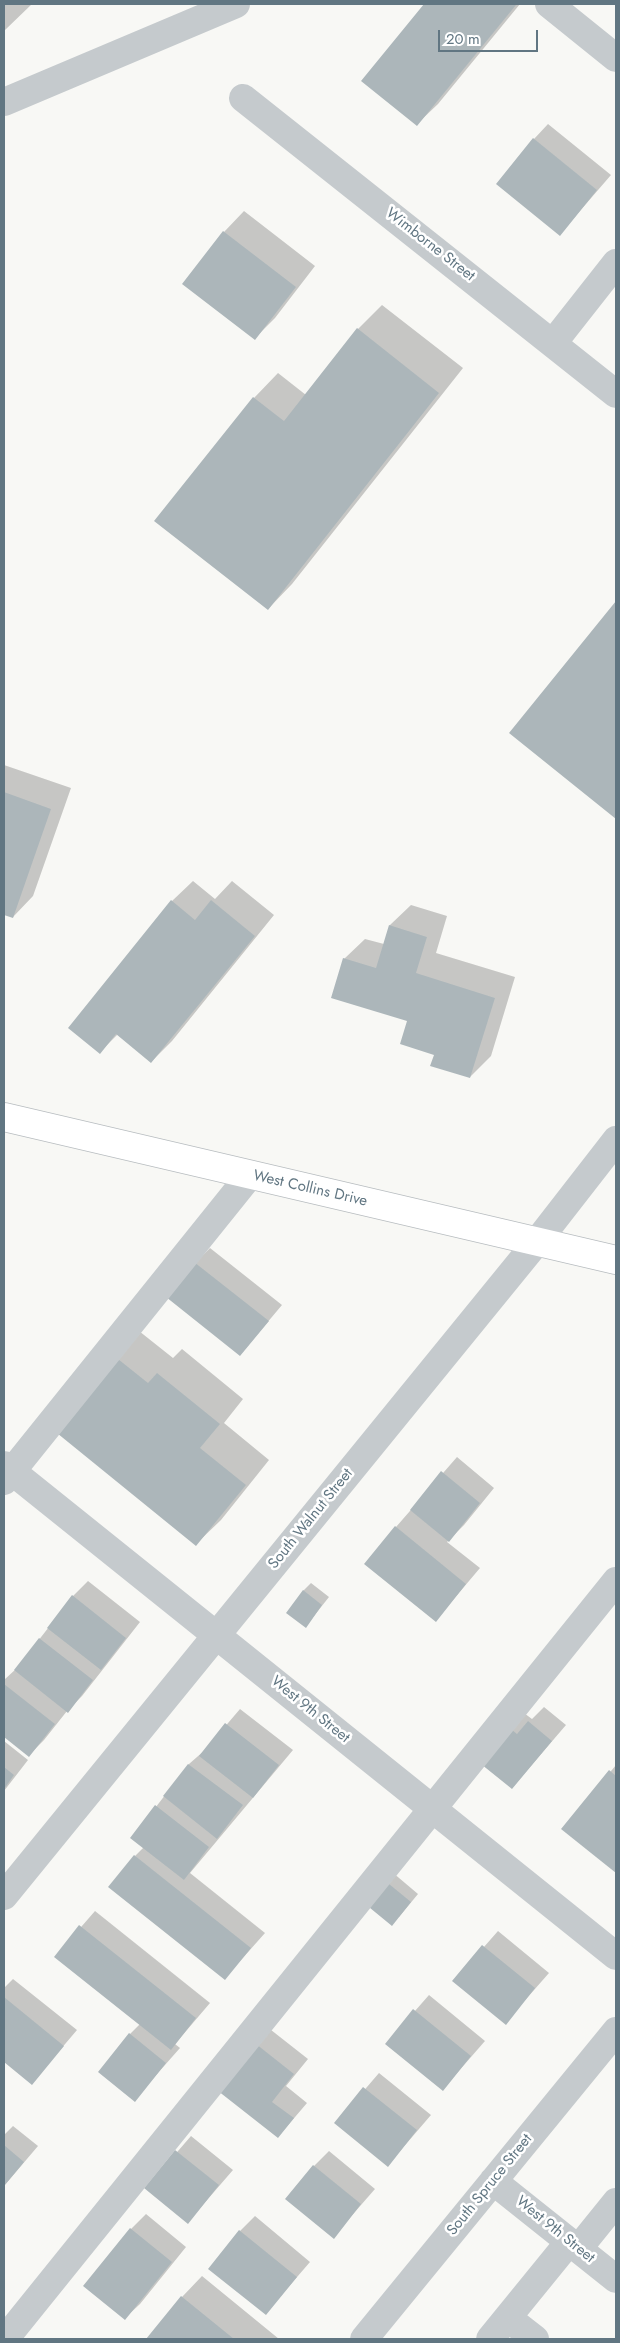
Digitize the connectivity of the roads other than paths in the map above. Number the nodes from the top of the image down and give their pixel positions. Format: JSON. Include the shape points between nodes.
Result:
{"nodes":[{"id":1,"x":236,"y":4,"type":"edge"},
{"id":2,"x":549,"y":4,"type":"edge"},
{"id":3,"x":616,"y":58,"type":"edge"},
{"id":4,"x":243,"y":98,"type":"dead end"},
{"id":5,"x":4,"y":102,"type":"edge"},
{"id":6,"x":616,"y":263,"type":"edge"},
{"id":7,"x":553,"y":343,"type":"junction"},
{"id":8,"x":616,"y":394,"type":"edge"},
{"id":9,"x":4,"y":1117,"type":"edge"},
{"id":10,"x":616,"y":1140,"type":"edge"},
{"id":11,"x":250,"y":1175,"type":"junction"},
{"id":12,"x":536,"y":1243,"type":"junction"},
{"id":13,"x":616,"y":1260,"type":"edge"},
{"id":14,"x":6,"y":1472,"type":"edge"},
{"id":15,"x":616,"y":1581,"type":"edge"},
{"id":16,"x":216,"y":1635,"type":"junction"},
{"id":17,"x":432,"y":1809,"type":"junction"},
{"id":18,"x":4,"y":1896,"type":"edge"},
{"id":19,"x":616,"y":1956,"type":"edge"},
{"id":20,"x":616,"y":2031,"type":"edge"},
{"id":21,"x":493,"y":2181,"type":"junction"},
{"id":22,"x":616,"y":2202,"type":"edge"},
{"id":23,"x":574,"y":2245,"type":"junction"},
{"id":24,"x":616,"y":2280,"type":"edge"},
{"id":25,"x":508,"y":2318,"type":"junction"},
{"id":26,"x":6,"y":2337,"type":"edge"},
{"id":27,"x":364,"y":2339,"type":"edge"},
{"id":28,"x":490,"y":2339,"type":"edge"},
{"id":29,"x":535,"y":2339,"type":"edge"}],
"edges":[{"from":1,"to":5,"type":"street"},
{"from":2,"to":3,"type":"street"},
{"from":4,"to":7,"type":"street","name":"Wimborne Street"},
{"from":6,"to":7,"type":"street"},
{"from":7,"to":8,"type":"street","name":"Wimborne Street"},
{"from":9,"to":11,"type":"main road","name":"West Collins Drive"},
{"from":10,"to":12,"type":"street","name":"South Walnut Street"},
{"from":11,"to":12,"type":"main road","name":"West Collins Drive"},
{"from":11,"to":14,"type":"street"},
{"from":12,"to":13,"type":"main road","name":"West Collins Drive"},
{"from":12,"to":16,"type":"street","name":"South Walnut Street"},
{"from":14,"to":16,"type":"street","name":"West 9th Street"},
{"from":15,"to":17,"type":"street"},
{"from":16,"to":17,"type":"street","name":"West 9th Street"},
{"from":16,"to":18,"type":"street","name":"South Walnut Street"},
{"from":17,"to":19,"type":"street","name":"West 9th Street"},
{"from":17,"to":26,"type":"street"},
{"from":20,"to":21,"type":"street","name":"South Spruce Street"},
{"from":21,"to":23,"type":"street","name":"West 9th Street"},
{"from":21,"to":27,"type":"street","name":"South Spruce Street"},
{"from":22,"to":23,"type":"street"},
{"from":23,"to":24,"type":"street","name":"West 9th Street"},
{"from":23,"to":25,"type":"street"},
{"from":25,"to":28,"type":"street"},
{"from":25,"to":29,"type":"street"}]}
